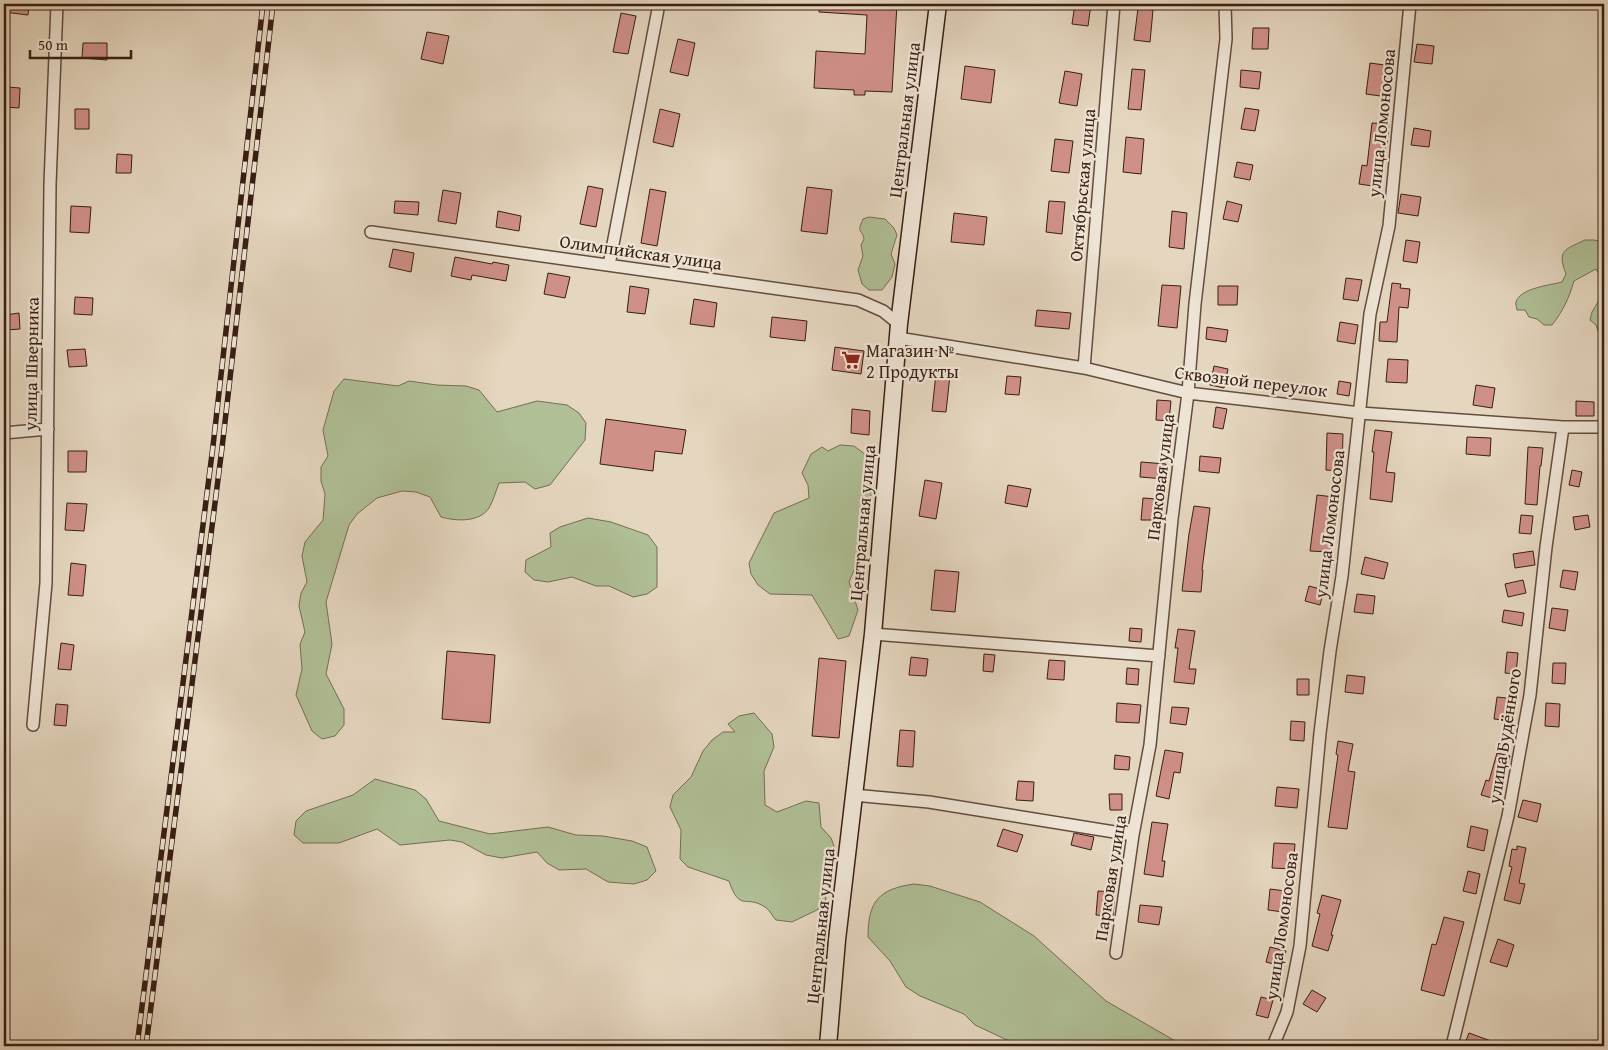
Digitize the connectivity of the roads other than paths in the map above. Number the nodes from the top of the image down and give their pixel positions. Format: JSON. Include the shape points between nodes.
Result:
{"nodes":[{"id":1,"x":57,"y":4,"type":"edge"},
{"id":2,"x":659,"y":4,"type":"edge"},
{"id":3,"x":938,"y":4,"type":"edge"},
{"id":4,"x":1114,"y":4,"type":"edge"},
{"id":5,"x":1225,"y":4,"type":"edge"},
{"id":6,"x":1410,"y":4,"type":"edge"},
{"id":7,"x":371,"y":232,"type":"dead end"},
{"id":8,"x":609,"y":265,"type":"junction"},
{"id":9,"x":898,"y":331,"type":"junction"},
{"id":10,"x":1084,"y":368,"type":"junction"},
{"id":11,"x":1188,"y":393,"type":"junction"},
{"id":12,"x":1360,"y":412,"type":"junction"},
{"id":13,"x":1604,"y":426,"type":"edge"},
{"id":14,"x":1563,"y":427,"type":"junction"},
{"id":15,"x":48,"y":429,"type":"junction"},
{"id":16,"x":4,"y":433,"type":"edge"},
{"id":17,"x":873,"y":634,"type":"junction"},
{"id":18,"x":1159,"y":656,"type":"junction"},
{"id":19,"x":33,"y":725,"type":"dead end"},
{"id":20,"x":853,"y":795,"type":"junction"},
{"id":21,"x":1133,"y":835,"type":"junction"},
{"id":22,"x":1116,"y":953,"type":"dead end"},
{"id":23,"x":828,"y":1046,"type":"edge"},
{"id":24,"x":1274,"y":1046,"type":"edge"},
{"id":25,"x":1452,"y":1046,"type":"edge"}],
"edges":[{"from":1,"to":15,"type":"street","name":"улица Шверника","via":[[50,184]]},
{"from":2,"to":8,"type":"street"},
{"from":3,"to":9,"type":"street","name":"Центральная улица"},
{"from":4,"to":10,"type":"street","name":"Октябрьская улица"},
{"from":5,"to":11,"type":"street","name":"Парковая улица","via":[[1226,40],[1195,304]]},
{"from":6,"to":12,"type":"street","name":"улица Ломоносова","via":[[1388,226],[1370,314]]},
{"from":7,"to":8,"type":"street","name":"Олимпийская улица"},
{"from":8,"to":9,"type":"street","name":"Олимпийская улица","via":[[858,300],[883,310]]},
{"from":9,"to":10,"type":"street","name":"Сквозной переулок"},
{"from":9,"to":17,"type":"street","name":"Центральная улица"},
{"from":10,"to":11,"type":"street","name":"Сквозной переулок"},
{"from":11,"to":12,"type":"street","name":"Сквозной переулок"},
{"from":11,"to":18,"type":"street","name":"Парковая улица"},
{"from":12,"to":14,"type":"street","name":"Сквозной переулок"},
{"from":12,"to":24,"type":"street","name":"улица Ломоносова","via":[[1320,733],[1300,946],[1287,1012]]},
{"from":13,"to":14,"type":"street","name":"Сквозной переулок"},
{"from":14,"to":25,"type":"street","name":"улица Будённого","via":[[1527,713],[1508,816]]},
{"from":15,"to":16,"type":"street"},
{"from":15,"to":19,"type":"street","name":"улица Шверника","via":[[46,584]]},
{"from":17,"to":18,"type":"street"},
{"from":17,"to":20,"type":"street","name":"Центральная улица"},
{"from":18,"to":21,"type":"street","name":"Парковая улица","via":[[1150,745]]},
{"from":20,"to":21,"type":"street","via":[[929,802]]},
{"from":20,"to":23,"type":"street","name":"Центральная улица"},
{"from":21,"to":22,"type":"street","name":"Парковая улица"}]}
